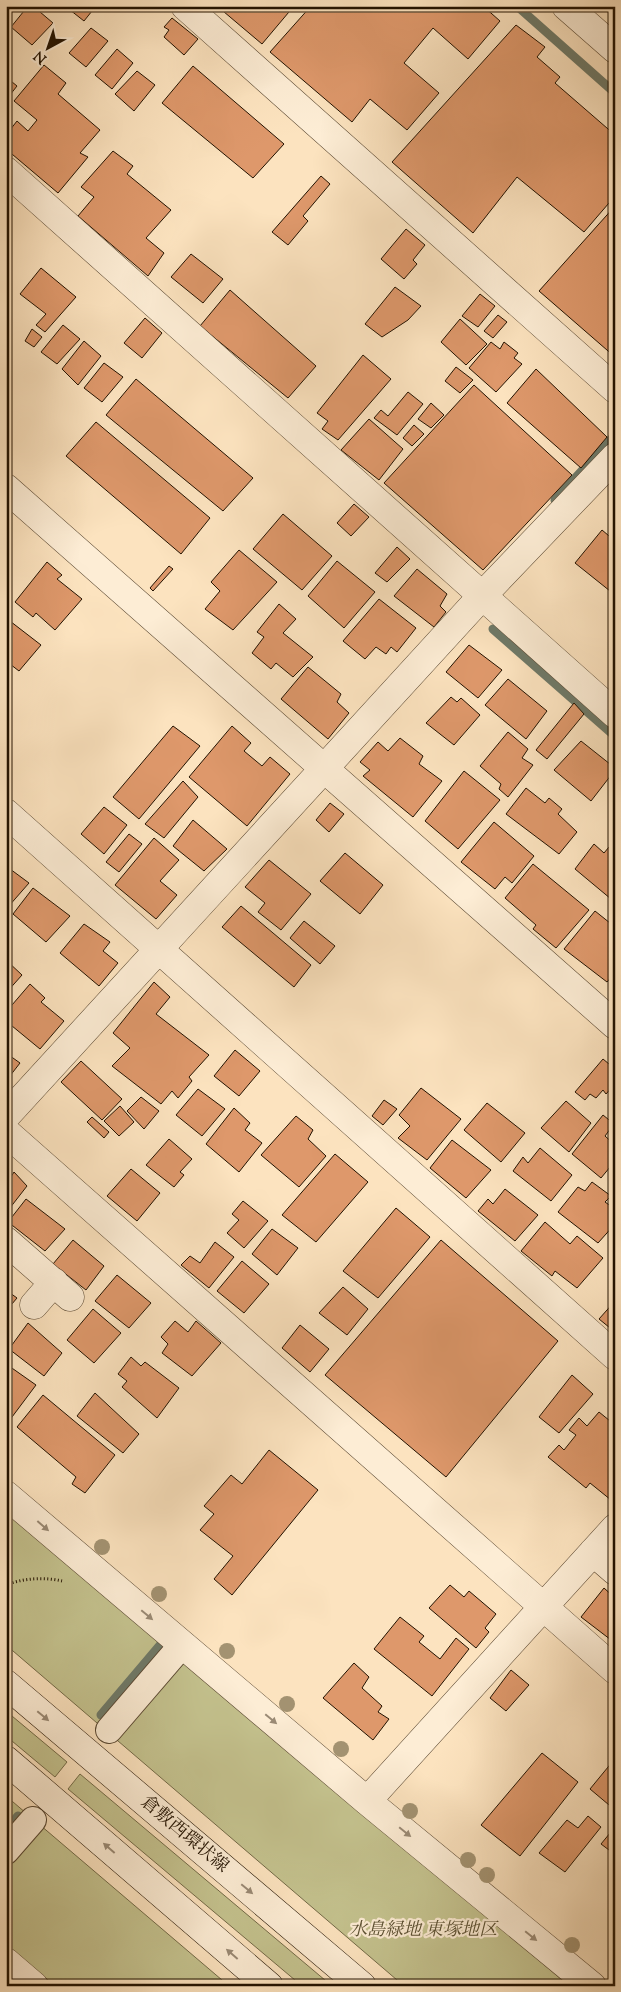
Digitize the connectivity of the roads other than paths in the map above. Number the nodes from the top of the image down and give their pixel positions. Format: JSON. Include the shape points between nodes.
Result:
{"nodes":[{"id":1,"x":185,"y":6,"type":"edge"},
{"id":2,"x":566,"y":6,"type":"edge"},
{"id":3,"x":615,"y":50,"type":"edge"},
{"id":4,"x":6,"y":171,"type":"edge"},
{"id":5,"x":615,"y":389,"type":"edge"},
{"id":6,"x":615,"y":457,"type":"edge"},
{"id":7,"x":6,"y":488,"type":"edge"},
{"id":8,"x":482,"y":596,"type":"junction"},
{"id":9,"x":615,"y":714,"type":"edge"},
{"id":10,"x":325,"y":769,"type":"junction"},
{"id":11,"x":6,"y":813,"type":"edge"},
{"id":12,"x":159,"y":948,"type":"junction"},
{"id":13,"x":615,"y":1025,"type":"edge"},
{"id":14,"x":6,"y":1116,"type":"edge"},
{"id":15,"x":6,"y":1132,"type":"edge"},
{"id":16,"x":6,"y":1241,"type":"edge"},
{"id":17,"x":34,"y":1305,"type":"dead end"},
{"id":18,"x":615,"y":1356,"type":"edge"},
{"id":19,"x":6,"y":1495,"type":"edge"},
{"id":20,"x":615,"y":1528,"type":"edge"},
{"id":21,"x":593,"y":1552,"type":"junction"},
{"id":22,"x":615,"y":1571,"type":"edge"},
{"id":23,"x":542,"y":1607,"type":"junction"},
{"id":24,"x":176,"y":1652,"type":"dead end"},
{"id":25,"x":615,"y":1670,"type":"edge"},
{"id":26,"x":6,"y":1684,"type":"edge"},
{"id":27,"x":109,"y":1730,"type":"dead end"},
{"id":28,"x":6,"y":1760,"type":"edge"},
{"id":29,"x":6,"y":1767,"type":"edge"},
{"id":30,"x":46,"y":1794,"type":"junction"},
{"id":31,"x":367,"y":1802,"type":"junction"},
{"id":32,"x":33,"y":1820,"type":"dead end"},
{"id":33,"x":6,"y":1851,"type":"edge"},
{"id":34,"x":6,"y":1962,"type":"edge"},
{"id":35,"x":34,"y":1986,"type":"edge"},
{"id":36,"x":269,"y":1986,"type":"edge"},
{"id":37,"x":362,"y":1986,"type":"edge"},
{"id":38,"x":592,"y":1986,"type":"edge"}],
"edges":[{"from":1,"to":5,"type":"street"},
{"from":2,"to":3,"type":"street"},
{"from":4,"to":8,"type":"street"},
{"from":6,"to":8,"type":"street"},
{"from":7,"to":10,"type":"street"},
{"from":8,"to":9,"type":"street"},
{"from":8,"to":10,"type":"street"},
{"from":10,"to":12,"type":"street"},
{"from":10,"to":13,"type":"street"},
{"from":11,"to":12,"type":"street"},
{"from":12,"to":14,"type":"street"},
{"from":12,"to":18,"type":"street"},
{"from":15,"to":23,"type":"street"},
{"from":16,"to":17,"type":"street","via":[[62,1289]]},
{"from":19,"to":31,"type":"street","one_way":true},
{"from":20,"to":21,"type":"street"},
{"from":21,"to":22,"type":"street"},
{"from":21,"to":23,"type":"street"},
{"from":23,"to":25,"type":"street"},
{"from":23,"to":31,"type":"street"},
{"from":24,"to":27,"type":"street"},
{"from":26,"to":37,"type":"street","name":"倉敷西環状線","one_way":true},
{"from":28,"to":30,"type":"street"},
{"from":29,"to":30,"type":"street"},
{"from":36,"to":30,"type":"street","one_way":true},
{"from":31,"to":38,"type":"street","one_way":true},
{"from":32,"to":33,"type":"street"},
{"from":34,"to":35,"type":"street"}]}
